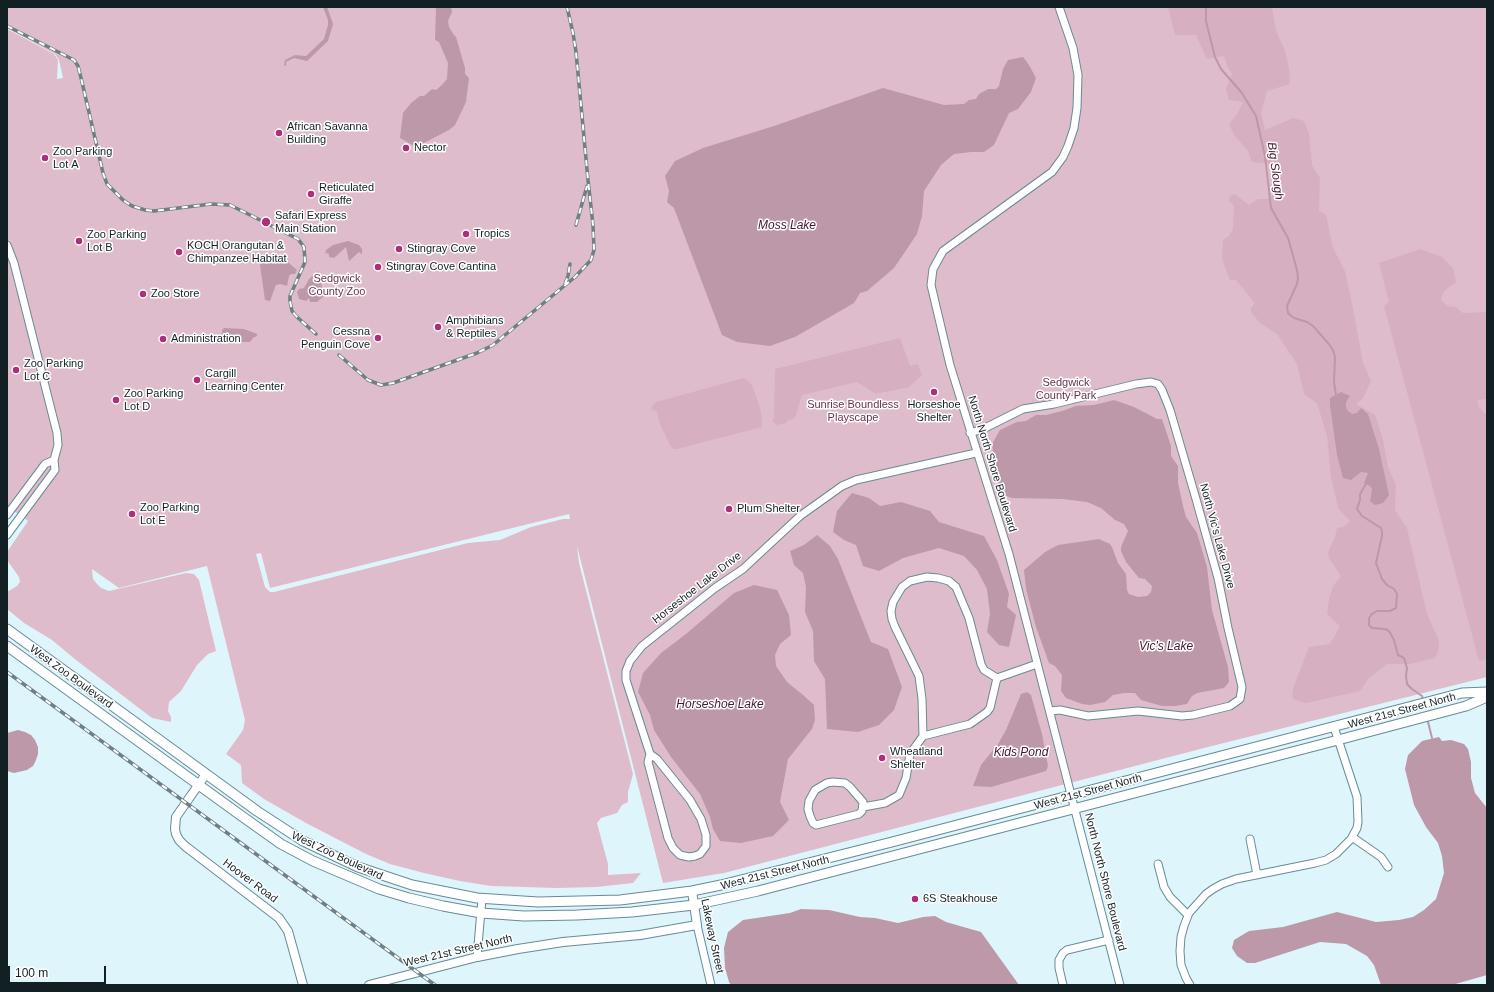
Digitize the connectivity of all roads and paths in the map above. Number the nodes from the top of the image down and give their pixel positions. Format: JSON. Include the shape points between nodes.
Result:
{"nodes":[{"id":1,"x":1059,"y":7,"type":"edge"},
{"id":2,"x":7,"y":245,"type":"edge"},
{"id":3,"x":970,"y":433,"type":"junction"},
{"id":4,"x":976,"y":453,"type":"junction"},
{"id":5,"x":54,"y":460,"type":"junction"},
{"id":6,"x":7,"y":515,"type":"edge"},
{"id":7,"x":7,"y":535,"type":"edge"},
{"id":8,"x":7,"y":629,"type":"edge"},
{"id":9,"x":7,"y":646,"type":"edge"},
{"id":10,"x":1037,"y":664,"type":"junction"},
{"id":11,"x":997,"y":678,"type":"junction"},
{"id":12,"x":1487,"y":692,"type":"edge"},
{"id":13,"x":1487,"y":697,"type":"edge"},
{"id":14,"x":1050,"y":711,"type":"junction"},
{"id":15,"x":1334,"y":727,"type":"junction"},
{"id":16,"x":923,"y":736,"type":"junction"},
{"id":17,"x":1338,"y":740,"type":"junction"},
{"id":18,"x":650,"y":754,"type":"junction"},
{"id":19,"x":206,"y":774,"type":"junction"},
{"id":20,"x":199,"y":786,"type":"junction"},
{"id":21,"x":1071,"y":796,"type":"junction"},
{"id":22,"x":863,"y":807,"type":"junction"},
{"id":23,"x":1075,"y":808,"type":"junction"},
{"id":24,"x":1352,"y":838,"type":"junction"},
{"id":25,"x":1250,"y":839,"type":"dead end"},
{"id":26,"x":1158,"y":864,"type":"dead end"},
{"id":27,"x":1388,"y":867,"type":"dead end"},
{"id":28,"x":1257,"y":875,"type":"junction"},
{"id":29,"x":692,"y":891,"type":"junction"},
{"id":30,"x":482,"y":899,"type":"junction"},
{"id":31,"x":694,"y":905,"type":"junction"},
{"id":32,"x":481,"y":912,"type":"junction"},
{"id":33,"x":1188,"y":915,"type":"junction"},
{"id":34,"x":697,"y":925,"type":"junction"},
{"id":35,"x":1109,"y":940,"type":"junction"},
{"id":36,"x":477,"y":957,"type":"junction"},
{"id":37,"x":303,"y":985,"type":"edge"},
{"id":38,"x":369,"y":985,"type":"edge"},
{"id":39,"x":711,"y":985,"type":"edge"},
{"id":40,"x":1063,"y":985,"type":"edge"},
{"id":41,"x":1120,"y":985,"type":"edge"},
{"id":42,"x":1190,"y":985,"type":"edge"}],
"edges":[{"from":1,"to":3,"type":"street","name":"North North Shore Boulevard","via":[[1073,48],[1078,75],[1074,128],[1063,157],[1052,172],[943,252],[935,263],[932,274],[932,292]]},
{"from":2,"to":5,"type":"street","via":[[14,263],[57,433],[58,445]]},
{"from":3,"to":4,"type":"street","name":"North North Shore Boulevard"},
{"from":3,"to":14,"type":"street","name":"North Vic's Lake Drive","via":[[1022,409],[1136,384],[1158,384],[1170,410],[1196,499],[1218,578],[1242,687],[1240,698],[1230,706],[1182,716],[1138,711],[1088,716],[1060,710]]},
{"from":4,"to":10,"type":"street","name":"North North Shore Boulevard","via":[[1009,554]]},
{"from":4,"to":18,"type":"street","name":"Horseshoe Lake Drive","via":[[856,480],[842,486],[800,516],[743,569],[642,646],[630,661],[626,670],[626,680]]},
{"from":5,"to":6,"type":"street","via":[[45,464]]},
{"from":5,"to":7,"type":"street","via":[[55,470]]},
{"from":8,"to":19,"type":"main road","name":"West Zoo Boulevard"},
{"from":9,"to":20,"type":"main road","name":"West Zoo Boulevard"},
{"from":10,"to":11,"type":"street"},
{"from":10,"to":14,"type":"street","name":"North North Shore Boulevard"},
{"from":11,"to":16,"type":"street","via":[[987,712],[970,724]]},
{"from":11,"to":16,"type":"street","via":[[984,670],[981,664],[969,618],[956,587],[949,581],[938,578],[918,579],[902,586],[893,602],[892,619],[919,676]]},
{"from":12,"to":15,"type":"main road","name":"West 21st Street North","via":[[1462,693]]},
{"from":13,"to":17,"type":"main road","name":"West 21st Street North","via":[[1466,706]]},
{"from":14,"to":21,"type":"street","name":"North North Shore Boulevard"},
{"from":15,"to":17,"type":"street"},
{"from":15,"to":21,"type":"main road","name":"West 21st Street North"},
{"from":16,"to":22,"type":"street","via":[[910,754],[906,778],[899,795],[885,803]]},
{"from":17,"to":23,"type":"main road","name":"West 21st Street North"},
{"from":17,"to":24,"type":"street","via":[[1357,797],[1358,822]]},
{"from":18,"to":18,"type":"street","via":[[648,762],[670,844],[680,855],[689,857],[700,854],[706,846],[706,835],[701,819],[690,800],[657,759]]},
{"from":19,"to":20,"type":"street","name":"Hoover Road"},
{"from":19,"to":30,"type":"main road","name":"West Zoo Boulevard","via":[[284,829],[351,864],[412,885]]},
{"from":20,"to":32,"type":"main road","name":"West Zoo Boulevard","via":[[281,844],[346,876],[379,890],[443,906]]},
{"from":20,"to":37,"type":"street","name":"Hoover Road","via":[[179,811],[175,823],[179,840],[279,918],[288,931]]},
{"from":21,"to":23,"type":"street","name":"North North Shore Boulevard"},
{"from":21,"to":29,"type":"main road","name":"West 21st Street North"},
{"from":22,"to":22,"type":"street","via":[[863,802],[850,787],[845,783],[832,782],[815,790],[808,809],[813,823],[821,825],[859,814]]},
{"from":23,"to":31,"type":"main road","name":"West 21st Street North","via":[[758,891]]},
{"from":23,"to":35,"type":"street","name":"North North Shore Boulevard"},
{"from":24,"to":27,"type":"street","via":[[1381,857]]},
{"from":24,"to":28,"type":"street","via":[[1326,860]]},
{"from":25,"to":28,"type":"street"},
{"from":26,"to":33,"type":"street","via":[[1164,887]]},
{"from":28,"to":33,"type":"street","via":[[1236,879],[1213,889]]},
{"from":29,"to":30,"type":"main road","name":"West Zoo Boulevard","via":[[581,902]]},
{"from":29,"to":31,"type":"street","name":"Lakeway Street"},
{"from":30,"to":32,"type":"street"},
{"from":31,"to":32,"type":"main road","name":"West Zoo Boulevard","via":[[577,915],[524,916]]},
{"from":31,"to":34,"type":"street","name":"Lakeway Street"},
{"from":32,"to":36,"type":"street"},
{"from":33,"to":42,"type":"street","via":[[1180,950],[1182,965]]},
{"from":34,"to":36,"type":"street","name":"West 21st Street North","via":[[640,935],[563,942]]},
{"from":34,"to":39,"type":"street","name":"Lakeway Street"},
{"from":35,"to":40,"type":"street","via":[[1063,953],[1059,960],[1059,968]]},
{"from":35,"to":41,"type":"street","name":"North North Shore Boulevard"},
{"from":36,"to":38,"type":"street","name":"West 21st Street North"}]}
